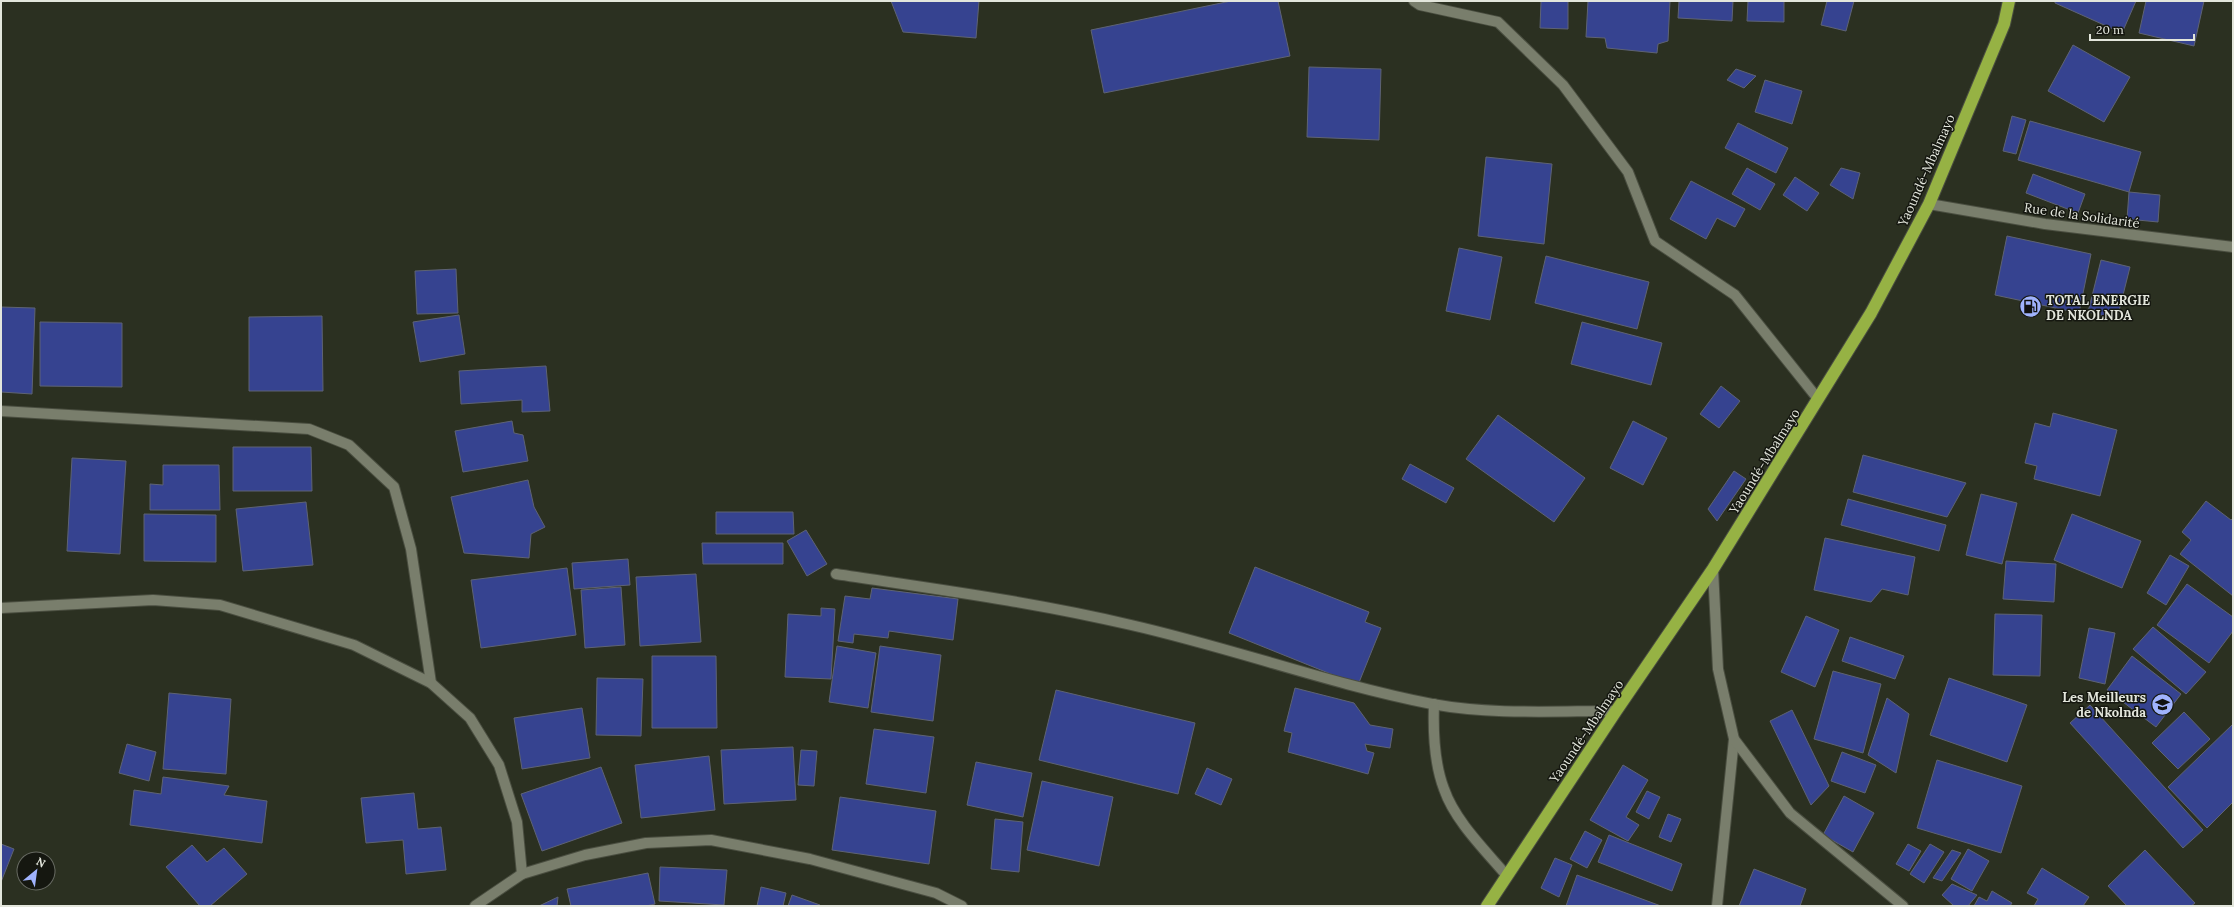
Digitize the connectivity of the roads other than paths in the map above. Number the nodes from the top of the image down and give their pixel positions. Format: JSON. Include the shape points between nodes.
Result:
{"nodes":[{"id":1,"x":1414,"y":1,"type":"edge"},
{"id":2,"x":2009,"y":1,"type":"edge"},
{"id":3,"x":1929,"y":204,"type":"junction"},
{"id":4,"x":2233,"y":247,"type":"edge"},
{"id":5,"x":1818,"y":399,"type":"junction"},
{"id":6,"x":1,"y":411,"type":"edge"},
{"id":7,"x":1713,"y":569,"type":"junction"},
{"id":8,"x":836,"y":574,"type":"dead end"},
{"id":9,"x":2,"y":611,"type":"edge"},
{"id":10,"x":431,"y":683,"type":"junction"},
{"id":11,"x":1434,"y":704,"type":"junction"},
{"id":12,"x":1616,"y":711,"type":"junction"},
{"id":13,"x":1734,"y":739,"type":"junction"},
{"id":14,"x":522,"y":874,"type":"junction"},
{"id":15,"x":1507,"y":876,"type":"junction"},
{"id":16,"x":475,"y":906,"type":"edge"},
{"id":17,"x":962,"y":906,"type":"edge"},
{"id":18,"x":1487,"y":906,"type":"edge"},
{"id":19,"x":1717,"y":906,"type":"edge"},
{"id":20,"x":1903,"y":906,"type":"edge"}],
"edges":[{"from":1,"to":5,"type":"street","via":[[1420,5],[1498,22],[1563,85],[1628,172],[1655,241],[1735,295]]},
{"from":2,"to":3,"type":"highway","name":"Yaoundé-Mbalmayo","via":[[2004,24]]},
{"from":3,"to":4,"type":"street","name":"Rue de la Solidarité","via":[[2045,224]]},
{"from":3,"to":5,"type":"highway","name":"Yaoundé-Mbalmayo","via":[[1871,313]]},
{"from":5,"to":7,"type":"highway","name":"Yaoundé-Mbalmayo"},
{"from":6,"to":10,"type":"street","via":[[309,429],[349,445],[394,487],[411,549]]},
{"from":7,"to":12,"type":"highway","name":"Yaoundé-Mbalmayo"},
{"from":7,"to":13,"type":"street","via":[[1718,669]]},
{"from":8,"to":11,"type":"street","via":[[982,596],[1131,625],[1334,681]]},
{"from":9,"to":10,"type":"street","via":[[153,600],[220,605],[354,645]]},
{"from":10,"to":14,"type":"street","via":[[470,718],[499,765],[517,822]]},
{"from":11,"to":12,"type":"street","via":[[1493,711]]},
{"from":11,"to":15,"type":"street","via":[[1433,728],[1444,790],[1464,825]]},
{"from":12,"to":15,"type":"highway","name":"Yaoundé-Mbalmayo"},
{"from":13,"to":19,"type":"street"},
{"from":13,"to":20,"type":"street","via":[[1790,813]]},
{"from":14,"to":16,"type":"street"},
{"from":14,"to":17,"type":"street","via":[[585,855],[646,843],[711,840],[810,859],[936,893]]},
{"from":15,"to":18,"type":"highway","name":"Yaoundé-Mbalmayo"}]}
